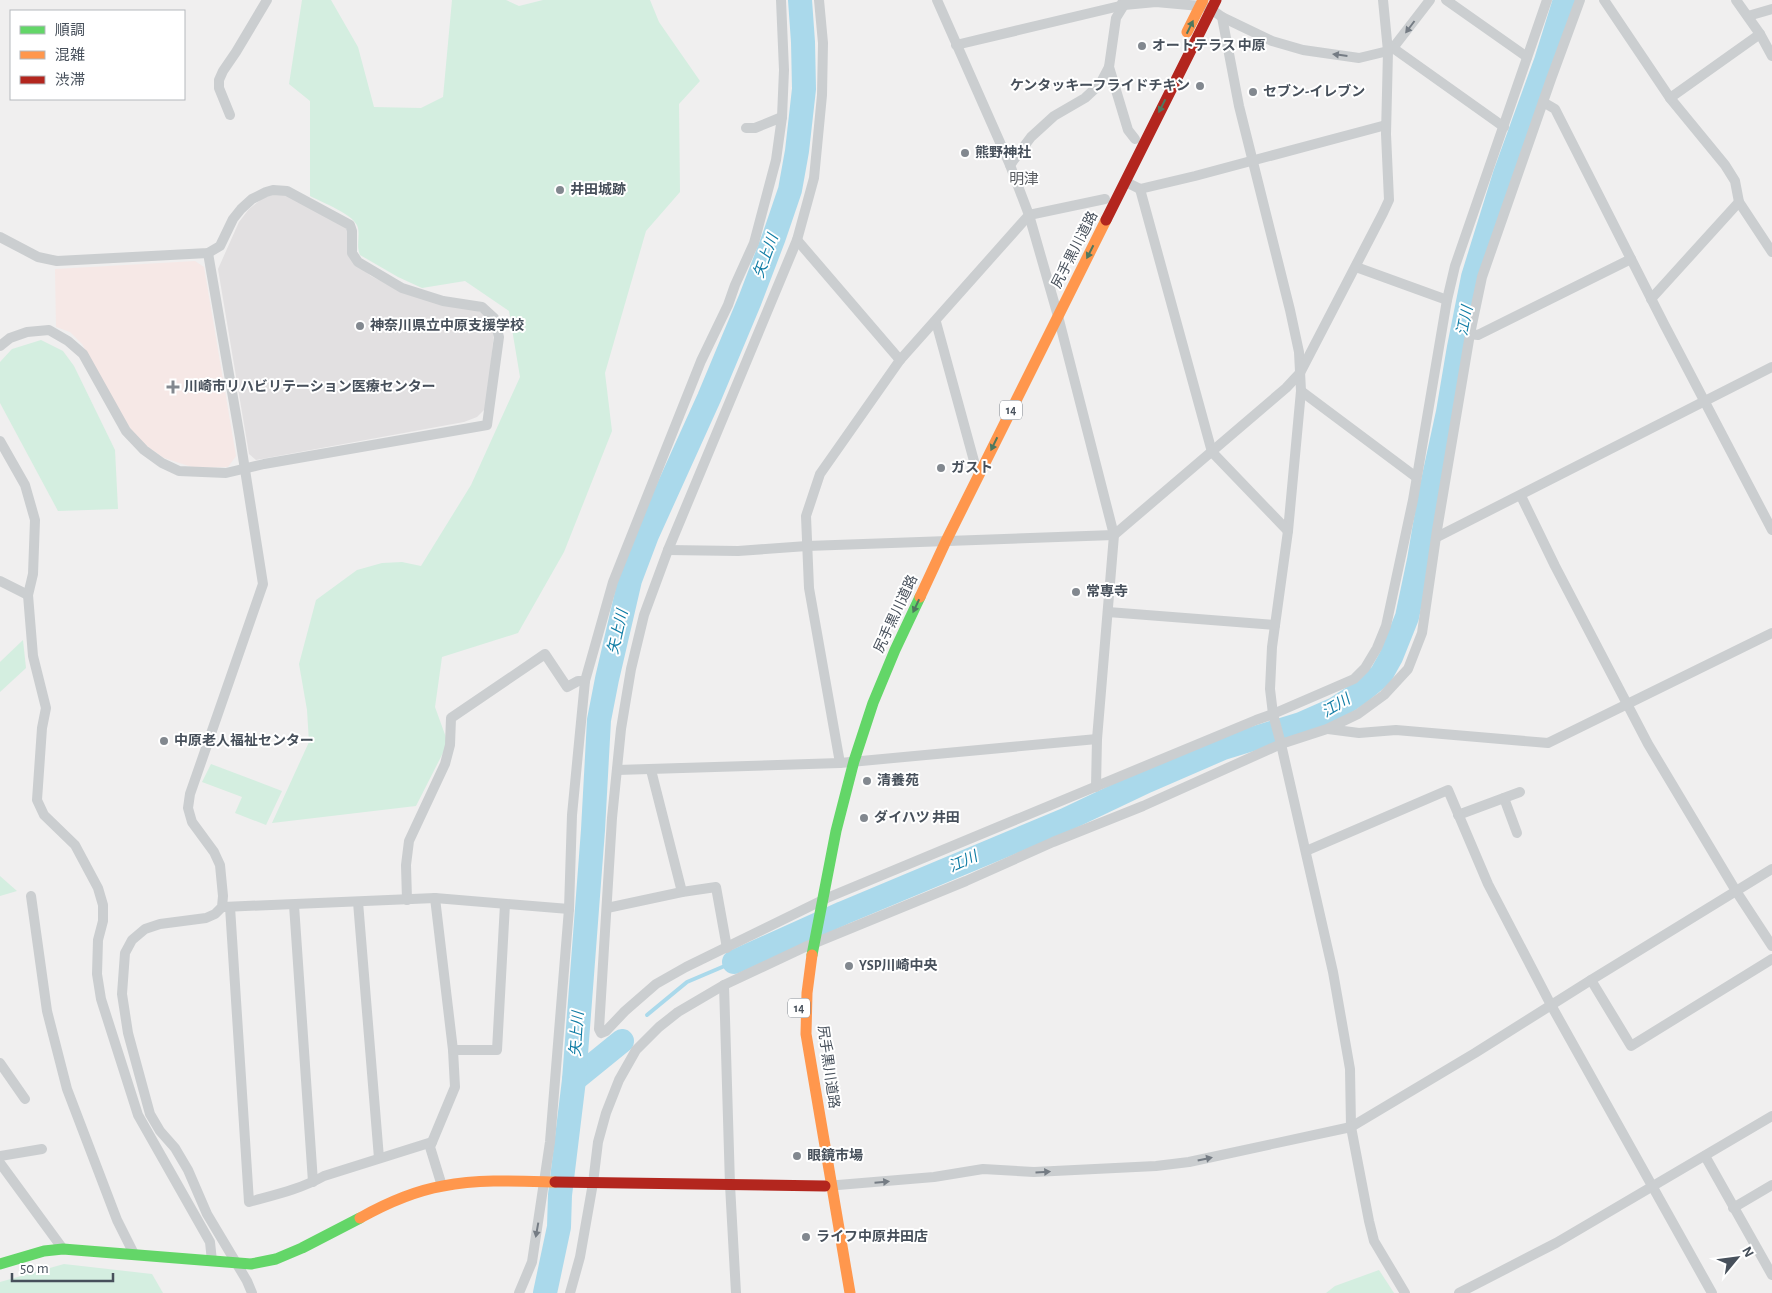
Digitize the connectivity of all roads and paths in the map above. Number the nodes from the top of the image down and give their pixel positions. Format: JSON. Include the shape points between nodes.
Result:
{"nodes":[{"id":1,"x":267,"y":0,"type":"edge"},
{"id":2,"x":781,"y":0,"type":"edge"},
{"id":3,"x":819,"y":0,"type":"edge"},
{"id":4,"x":937,"y":0,"type":"edge"},
{"id":5,"x":1383,"y":0,"type":"edge"},
{"id":6,"x":1430,"y":0,"type":"edge"},
{"id":7,"x":1446,"y":0,"type":"edge"},
{"id":8,"x":1547,"y":0,"type":"edge"},
{"id":9,"x":1580,"y":0,"type":"edge"},
{"id":10,"x":1604,"y":0,"type":"edge"},
{"id":11,"x":1736,"y":0,"type":"edge"},
{"id":12,"x":1122,"y":3,"type":"edge"},
{"id":13,"x":1201,"y":3,"type":"edge"},
{"id":14,"x":1213,"y":5,"type":"edge"},
{"id":15,"x":1772,"y":9,"type":"edge"},
{"id":16,"x":1748,"y":16,"type":"junction"},
{"id":17,"x":1222,"y":17,"type":"junction"},
{"id":18,"x":1760,"y":34,"type":"junction"},
{"id":19,"x":956,"y":45,"type":"junction"},
{"id":20,"x":1390,"y":50,"type":"junction"},
{"id":21,"x":1772,"y":56,"type":"edge"},
{"id":22,"x":1527,"y":57,"type":"junction"},
{"id":23,"x":1109,"y":67,"type":"junction"},
{"id":24,"x":1670,"y":98,"type":"junction"},
{"id":25,"x":1543,"y":102,"type":"junction"},
{"id":26,"x":230,"y":115,"type":"dead end"},
{"id":27,"x":782,"y":117,"type":"junction"},
{"id":28,"x":1386,"y":125,"type":"junction"},
{"id":29,"x":1504,"y":127,"type":"junction"},
{"id":30,"x":746,"y":128,"type":"dead end"},
{"id":31,"x":1135,"y":138,"type":"junction"},
{"id":32,"x":1253,"y":160,"type":"junction"},
{"id":33,"x":1010,"y":165,"type":"junction"},
{"id":34,"x":1126,"y":182,"type":"junction"},
{"id":35,"x":1140,"y":189,"type":"junction"},
{"id":36,"x":1105,"y":199,"type":"junction"},
{"id":37,"x":1739,"y":202,"type":"junction"},
{"id":38,"x":1029,"y":215,"type":"junction"},
{"id":39,"x":0,"y":237,"type":"edge"},
{"id":40,"x":797,"y":240,"type":"junction"},
{"id":41,"x":1772,"y":252,"type":"edge"},
{"id":42,"x":208,"y":253,"type":"junction"},
{"id":43,"x":1631,"y":259,"type":"junction"},
{"id":44,"x":1356,"y":267,"type":"junction"},
{"id":45,"x":1652,"y":299,"type":"junction"},
{"id":46,"x":1447,"y":300,"type":"junction"},
{"id":47,"x":1054,"y":301,"type":"junction"},
{"id":48,"x":1058,"y":316,"type":"junction"},
{"id":49,"x":936,"y":322,"type":"junction"},
{"id":50,"x":1470,"y":334,"type":"junction"},
{"id":51,"x":0,"y":346,"type":"edge"},
{"id":52,"x":900,"y":360,"type":"junction"},
{"id":53,"x":1772,"y":368,"type":"edge"},
{"id":54,"x":1300,"y":372,"type":"junction"},
{"id":55,"x":1301,"y":392,"type":"junction"},
{"id":56,"x":1705,"y":402,"type":"junction"},
{"id":57,"x":0,"y":441,"type":"edge"},
{"id":58,"x":1212,"y":452,"type":"junction"},
{"id":59,"x":974,"y":461,"type":"junction"},
{"id":60,"x":245,"y":469,"type":"junction"},
{"id":61,"x":1416,"y":477,"type":"junction"},
{"id":62,"x":1521,"y":496,"type":"junction"},
{"id":63,"x":1772,"y":530,"type":"edge"},
{"id":64,"x":1288,"y":531,"type":"junction"},
{"id":65,"x":1114,"y":535,"type":"junction"},
{"id":66,"x":1437,"y":537,"type":"junction"},
{"id":67,"x":941,"y":542,"type":"junction"},
{"id":68,"x":807,"y":546,"type":"junction"},
{"id":69,"x":668,"y":550,"type":"junction"},
{"id":70,"x":0,"y":581,"type":"edge"},
{"id":71,"x":28,"y":595,"type":"junction"},
{"id":72,"x":1108,"y":612,"type":"junction"},
{"id":73,"x":1275,"y":624,"type":"junction"},
{"id":74,"x":1772,"y":633,"type":"edge"},
{"id":75,"x":585,"y":681,"type":"junction"},
{"id":76,"x":1626,"y":705,"type":"junction"},
{"id":77,"x":1273,"y":714,"type":"junction"},
{"id":78,"x":1327,"y":729,"type":"junction"},
{"id":79,"x":1097,"y":739,"type":"junction"},
{"id":80,"x":1282,"y":744,"type":"junction"},
{"id":81,"x":846,"y":762,"type":"junction"},
{"id":82,"x":617,"y":770,"type":"junction"},
{"id":83,"x":651,"y":770,"type":"junction"},
{"id":84,"x":1096,"y":786,"type":"junction"},
{"id":85,"x":1520,"y":792,"type":"dead end"},
{"id":86,"x":1504,"y":798,"type":"junction"},
{"id":87,"x":1458,"y":815,"type":"junction"},
{"id":88,"x":1517,"y":833,"type":"dead end"},
{"id":89,"x":1306,"y":851,"type":"junction"},
{"id":90,"x":1772,"y":869,"type":"edge"},
{"id":91,"x":1736,"y":891,"type":"junction"},
{"id":92,"x":682,"y":892,"type":"junction"},
{"id":93,"x":32,"y":896,"type":"dead end"},
{"id":94,"x":435,"y":898,"type":"junction"},
{"id":95,"x":407,"y":900,"type":"junction"},
{"id":96,"x":358,"y":902,"type":"junction"},
{"id":97,"x":818,"y":902,"type":"junction"},
{"id":98,"x":294,"y":904,"type":"junction"},
{"id":99,"x":505,"y":904,"type":"junction"},
{"id":100,"x":226,"y":907,"type":"junction"},
{"id":101,"x":607,"y":908,"type":"junction"},
{"id":102,"x":569,"y":909,"type":"junction"},
{"id":103,"x":810,"y":945,"type":"junction"},
{"id":104,"x":1772,"y":946,"type":"edge"},
{"id":105,"x":727,"y":948,"type":"junction"},
{"id":106,"x":1772,"y":959,"type":"edge"},
{"id":107,"x":1591,"y":980,"type":"junction"},
{"id":108,"x":724,"y":985,"type":"junction"},
{"id":109,"x":1551,"y":1005,"type":"junction"},
{"id":110,"x":453,"y":1050,"type":"junction"},
{"id":111,"x":0,"y":1063,"type":"edge"},
{"id":112,"x":25,"y":1098,"type":"dead end"},
{"id":113,"x":1772,"y":1116,"type":"edge"},
{"id":114,"x":1351,"y":1127,"type":"junction"},
{"id":115,"x":432,"y":1142,"type":"junction"},
{"id":116,"x":42,"y":1148,"type":"dead end"},
{"id":117,"x":0,"y":1156,"type":"edge"},
{"id":118,"x":1705,"y":1156,"type":"junction"},
{"id":119,"x":379,"y":1158,"type":"junction"},
{"id":120,"x":0,"y":1163,"type":"edge"},
{"id":121,"x":313,"y":1182,"type":"junction"},
{"id":122,"x":546,"y":1182,"type":"junction"},
{"id":123,"x":590,"y":1183,"type":"junction"},
{"id":124,"x":730,"y":1185,"type":"junction"},
{"id":125,"x":1772,"y":1185,"type":"edge"},
{"id":126,"x":442,"y":1186,"type":"junction"},
{"id":127,"x":829,"y":1186,"type":"junction"},
{"id":128,"x":1652,"y":1187,"type":"junction"},
{"id":129,"x":1734,"y":1208,"type":"junction"},
{"id":130,"x":63,"y":1249,"type":"junction"},
{"id":131,"x":134,"y":1254,"type":"junction"},
{"id":132,"x":1767,"y":1256,"type":"edge"},
{"id":133,"x":212,"y":1261,"type":"junction"},
{"id":134,"x":235,"y":1263,"type":"junction"},
{"id":135,"x":0,"y":1264,"type":"edge"},
{"id":136,"x":1772,"y":1275,"type":"edge"},
{"id":137,"x":252,"y":1293,"type":"edge"},
{"id":138,"x":519,"y":1293,"type":"edge"},
{"id":139,"x":570,"y":1293,"type":"edge"},
{"id":140,"x":736,"y":1293,"type":"edge"},
{"id":141,"x":844,"y":1293,"type":"edge"},
{"id":142,"x":850,"y":1293,"type":"edge"},
{"id":143,"x":1405,"y":1293,"type":"edge"},
{"id":144,"x":1458,"y":1293,"type":"edge"},
{"id":145,"x":1712,"y":1293,"type":"edge"}],
"edges":[{"from":1,"to":26,"type":"street","via":[[220,80],[219,88]]},
{"from":2,"to":27,"type":"street"},
{"from":3,"to":40,"type":"street","via":[[823,42],[822,95],[814,178]]},
{"from":4,"to":19,"type":"street"},
{"from":5,"to":20,"type":"street"},
{"from":6,"to":20,"type":"street","one_way":true},
{"from":7,"to":22,"type":"street"},
{"from":8,"to":22,"type":"street"},
{"from":9,"to":25,"type":"street"},
{"from":10,"to":24,"type":"street"},
{"from":11,"to":16,"type":"street"},
{"from":12,"to":13,"type":"street"},
{"from":12,"to":19,"type":"street"},
{"from":12,"to":23,"type":"street","via":[[1116,18]]},
{"from":13,"to":14,"type":"street"},
{"from":31,"to":13,"type":"main road","name":"尻手黒川道路","number":"14","one_way":true},
{"from":14,"to":17,"type":"street"},
{"from":14,"to":34,"type":"main road","name":"尻手黒川道路","number":"14","one_way":true},
{"from":15,"to":16,"type":"street"},
{"from":16,"to":18,"type":"street"},
{"from":20,"to":17,"type":"street","one_way":true,"via":[[1358,58],[1303,50],[1272,41]]},
{"from":17,"to":32,"type":"street"},
{"from":18,"to":21,"type":"street"},
{"from":18,"to":24,"type":"street"},
{"from":19,"to":33,"type":"street"},
{"from":20,"to":28,"type":"street"},
{"from":20,"to":29,"type":"street"},
{"from":22,"to":29,"type":"street"},
{"from":23,"to":31,"type":"street","via":[[1128,130]]},
{"from":23,"to":33,"type":"street","via":[[1100,84],[1085,98],[1054,116],[1030,138]]},
{"from":24,"to":37,"type":"street","via":[[1724,164],[1735,181]]},
{"from":25,"to":43,"type":"street","via":[[1555,108]]},
{"from":25,"to":50,"type":"street","via":[[1482,276]]},
{"from":27,"to":30,"type":"street","via":[[755,128]]},
{"from":27,"to":75,"type":"street","via":[[776,160],[754,243],[701,361],[612,582]]},
{"from":28,"to":32,"type":"street"},
{"from":28,"to":44,"type":"street","via":[[1389,200]]},
{"from":29,"to":46,"type":"street","via":[[1455,266]]},
{"from":31,"to":36,"type":"main road","name":"尻手黒川道路","number":"14"},
{"from":32,"to":35,"type":"street"},
{"from":32,"to":54,"type":"street","via":[[1290,310]]},
{"from":33,"to":38,"type":"street"},
{"from":34,"to":35,"type":"street"},
{"from":34,"to":48,"type":"main road","name":"尻手黒川道路","number":"14","one_way":true},
{"from":35,"to":58,"type":"street"},
{"from":36,"to":38,"type":"street"},
{"from":36,"to":47,"type":"main road","name":"尻手黒川道路","number":"14"},
{"from":37,"to":41,"type":"street"},
{"from":37,"to":45,"type":"street"},
{"from":38,"to":47,"type":"street"},
{"from":38,"to":49,"type":"street"},
{"from":39,"to":42,"type":"street","via":[[38,257],[57,261]]},
{"from":40,"to":52,"type":"street"},
{"from":40,"to":69,"type":"street"},
{"from":42,"to":60,"type":"street"},
{"from":42,"to":60,"type":"street","via":[[220,246],[233,219],[252,199],[266,192],[287,191],[350,225],[352,253],[358,262],[418,294],[482,307],[494,318],[498,332],[487,425]]},
{"from":43,"to":45,"type":"street"},
{"from":43,"to":50,"type":"street","via":[[1478,335]]},
{"from":44,"to":46,"type":"street"},
{"from":44,"to":54,"type":"street"},
{"from":45,"to":56,"type":"street"},
{"from":46,"to":61,"type":"street"},
{"from":47,"to":48,"type":"street"},
{"from":47,"to":59,"type":"main road","name":"尻手黒川道路","number":"14"},
{"from":48,"to":65,"type":"street"},
{"from":48,"to":67,"type":"main road","name":"尻手黒川道路","number":"14","one_way":true},
{"from":49,"to":52,"type":"street"},
{"from":49,"to":59,"type":"street"},
{"from":50,"to":66,"type":"street"},
{"from":51,"to":60,"type":"street","via":[[27,332],[49,330],[83,354],[126,431],[162,463],[179,472],[226,473]]},
{"from":52,"to":68,"type":"street","via":[[820,474],[806,516]]},
{"from":53,"to":56,"type":"street"},
{"from":54,"to":55,"type":"street"},
{"from":54,"to":58,"type":"street"},
{"from":55,"to":61,"type":"street"},
{"from":55,"to":64,"type":"street"},
{"from":56,"to":62,"type":"street"},
{"from":56,"to":63,"type":"street"},
{"from":57,"to":71,"type":"street","via":[[25,485],[35,520],[33,574]]},
{"from":58,"to":64,"type":"street"},
{"from":58,"to":65,"type":"street"},
{"from":59,"to":67,"type":"main road","name":"尻手黒川道路","number":"14"},
{"from":60,"to":100,"type":"street","via":[[262,584],[188,808],[192,822],[220,865]]},
{"from":61,"to":77,"type":"street","via":[[1386,626],[1365,668],[1354,679]]},
{"from":62,"to":66,"type":"street"},
{"from":62,"to":76,"type":"street"},
{"from":64,"to":73,"type":"street"},
{"from":65,"to":67,"type":"street"},
{"from":65,"to":72,"type":"street"},
{"from":66,"to":78,"type":"street","via":[[1422,633],[1408,669],[1384,695],[1358,714]]},
{"from":67,"to":68,"type":"street"},
{"from":67,"to":81,"type":"main road","name":"尻手黒川道路","number":"14","via":[[888,645],[864,701]]},
{"from":68,"to":69,"type":"street","via":[[738,551]]},
{"from":68,"to":81,"type":"street","via":[[810,600]]},
{"from":69,"to":82,"type":"street","via":[[644,615],[620,729]]},
{"from":70,"to":71,"type":"street"},
{"from":71,"to":133,"type":"street","via":[[33,656],[46,708],[37,800],[44,815],[75,845],[98,888],[103,905],[97,974],[101,999],[138,1115],[210,1242]]},
{"from":72,"to":73,"type":"street"},
{"from":72,"to":79,"type":"street"},
{"from":73,"to":77,"type":"street","via":[[1270,689]]},
{"from":74,"to":76,"type":"street"},
{"from":75,"to":95,"type":"street","via":[[567,687],[545,654],[451,718],[450,745],[445,764],[409,841]]},
{"from":75,"to":102,"type":"street","via":[[572,815]]},
{"from":76,"to":78,"type":"street","via":[[1548,744],[1396,730],[1359,733]]},
{"from":76,"to":91,"type":"street"},
{"from":77,"to":80,"type":"street"},
{"from":77,"to":84,"type":"street"},
{"from":78,"to":80,"type":"street"},
{"from":79,"to":81,"type":"street"},
{"from":79,"to":84,"type":"street"},
{"from":80,"to":89,"type":"street"},
{"from":80,"to":103,"type":"street","via":[[1143,806]]},
{"from":81,"to":83,"type":"street"},
{"from":81,"to":97,"type":"main road","name":"尻手黒川道路","number":"14","via":[[825,837]]},
{"from":82,"to":83,"type":"street"},
{"from":82,"to":101,"type":"street"},
{"from":83,"to":92,"type":"street"},
{"from":84,"to":97,"type":"street"},
{"from":85,"to":86,"type":"street"},
{"from":86,"to":87,"type":"street"},
{"from":86,"to":88,"type":"street"},
{"from":87,"to":89,"type":"street","via":[[1448,790]]},
{"from":87,"to":109,"type":"street","via":[[1488,884]]},
{"from":89,"to":114,"type":"street","via":[[1333,972],[1350,1069]]},
{"from":90,"to":91,"type":"street"},
{"from":91,"to":104,"type":"street"},
{"from":91,"to":107,"type":"street"},
{"from":92,"to":101,"type":"street"},
{"from":92,"to":105,"type":"street","via":[[716,887]]},
{"from":93,"to":131,"type":"street","via":[[47,1011],[67,1089],[117,1220]]},
{"from":94,"to":95,"type":"street"},
{"from":94,"to":99,"type":"street"},
{"from":94,"to":110,"type":"street"},
{"from":95,"to":96,"type":"street"},
{"from":96,"to":98,"type":"street"},
{"from":96,"to":119,"type":"street"},
{"from":97,"to":103,"type":"main road","name":"尻手黒川道路","number":"14"},
{"from":97,"to":105,"type":"street"},
{"from":98,"to":100,"type":"street"},
{"from":98,"to":121,"type":"street"},
{"from":99,"to":102,"type":"street"},
{"from":99,"to":110,"type":"street","via":[[497,1050]]},
{"from":100,"to":121,"type":"street","via":[[249,1202]]},
{"from":100,"to":134,"type":"street","via":[[206,918],[160,924],[132,940],[125,953],[122,994],[128,1033],[150,1114],[188,1170],[207,1214]]},
{"from":101,"to":105,"type":"street","via":[[601,1033],[656,984]]},
{"from":102,"to":122,"type":"street"},
{"from":103,"to":108,"type":"street"},
{"from":103,"to":127,"type":"main road","name":"尻手黒川道路","number":"14","via":[[800,988],[799,1037]]},
{"from":106,"to":107,"type":"street","via":[[1631,1046]]},
{"from":107,"to":109,"type":"street"},
{"from":108,"to":123,"type":"street","via":[[678,1012],[636,1050],[606,1113]]},
{"from":108,"to":124,"type":"street"},
{"from":109,"to":114,"type":"street"},
{"from":109,"to":128,"type":"street"},
{"from":110,"to":115,"type":"street","via":[[455,1087]]},
{"from":111,"to":112,"type":"street"},
{"from":113,"to":118,"type":"street"},
{"from":127,"to":114,"type":"street","one_way":true,"via":[[934,1177],[983,1169],[1028,1172],[1156,1166],[1189,1162]]},
{"from":114,"to":143,"type":"street","via":[[1374,1241]]},
{"from":115,"to":119,"type":"street"},
{"from":115,"to":126,"type":"street","via":[[430,1147]]},
{"from":116,"to":117,"type":"street"},
{"from":118,"to":128,"type":"street"},
{"from":118,"to":129,"type":"street"},
{"from":119,"to":121,"type":"street"},
{"from":120,"to":130,"type":"street"},
{"from":122,"to":123,"type":"main road"},
{"from":122,"to":126,"type":"main road","via":[[492,1181]]},
{"from":122,"to":138,"type":"street","one_way":true,"via":[[532,1262]]},
{"from":123,"to":124,"type":"main road"},
{"from":123,"to":139,"type":"street","via":[[580,1257]]},
{"from":124,"to":127,"type":"main road"},
{"from":124,"to":140,"type":"street"},
{"from":125,"to":129,"type":"street"},
{"from":126,"to":134,"type":"main road","via":[[378,1208],[276,1259],[252,1264]]},
{"from":127,"to":141,"type":"main road","name":"尻手黒川道路","number":"14"},
{"from":127,"to":142,"type":"main road","name":"尻手黒川道路","number":"14"},
{"from":128,"to":144,"type":"street","via":[[1556,1243]]},
{"from":128,"to":145,"type":"street"},
{"from":129,"to":132,"type":"street"},
{"from":130,"to":131,"type":"main road"},
{"from":130,"to":135,"type":"main road"},
{"from":131,"to":133,"type":"main road"},
{"from":132,"to":136,"type":"street"},
{"from":133,"to":134,"type":"main road"},
{"from":134,"to":137,"type":"street"}]}
